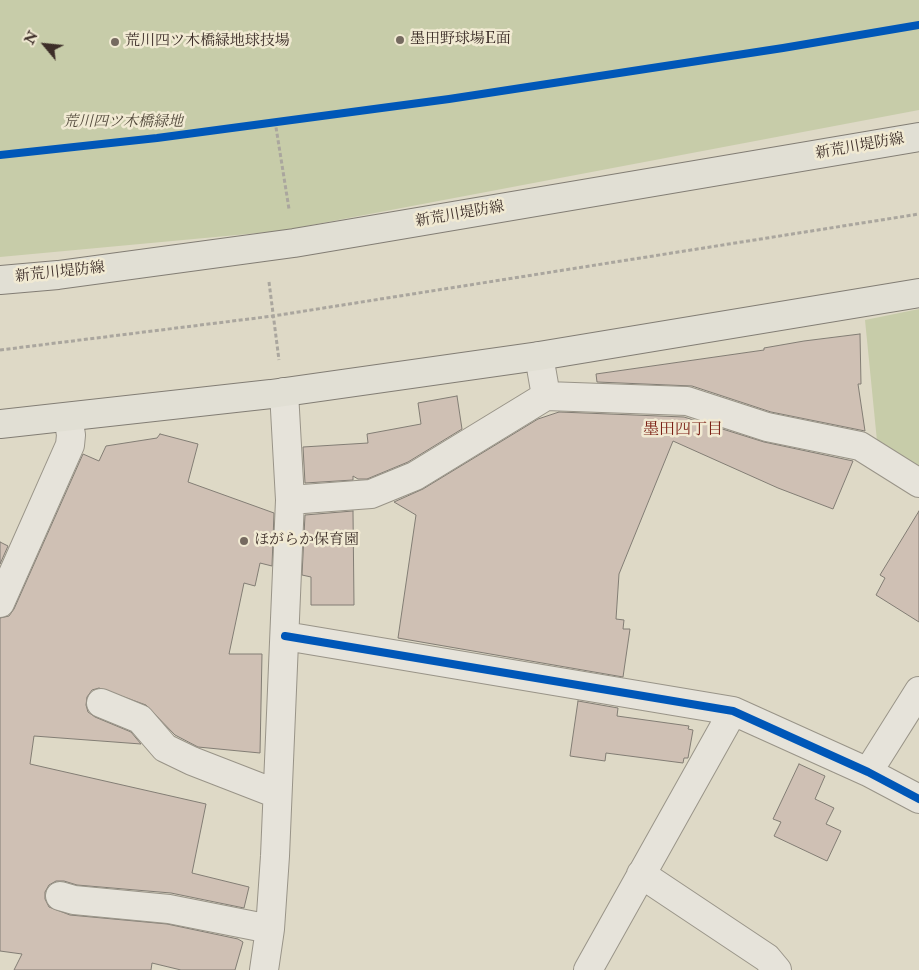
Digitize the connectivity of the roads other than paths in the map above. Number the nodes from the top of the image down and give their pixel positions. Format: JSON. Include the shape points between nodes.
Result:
{"nodes":[{"id":1,"x":919,"y":137,"type":"edge"},
{"id":2,"x":0,"y":280,"type":"edge"},
{"id":3,"x":919,"y":293,"type":"edge"},
{"id":4,"x":539,"y":356,"type":"junction"},
{"id":5,"x":284,"y":392,"type":"junction"},
{"id":6,"x":546,"y":396,"type":"junction"},
{"id":7,"x":68,"y":417,"type":"junction"},
{"id":8,"x":0,"y":424,"type":"edge"},
{"id":9,"x":919,"y":483,"type":"edge"},
{"id":10,"x":290,"y":500,"type":"junction"},
{"id":11,"x":0,"y":604,"type":"edge"},
{"id":12,"x":285,"y":636,"type":"junction"},
{"id":13,"x":919,"y":691,"type":"edge"},
{"id":14,"x":101,"y":703,"type":"dead end"},
{"id":15,"x":733,"y":712,"type":"junction"},
{"id":16,"x":868,"y":772,"type":"junction"},
{"id":17,"x":277,"y":794,"type":"junction"},
{"id":18,"x":919,"y":799,"type":"edge"},
{"id":19,"x":642,"y":874,"type":"junction"},
{"id":20,"x":60,"y":896,"type":"dead end"},
{"id":21,"x":270,"y":929,"type":"junction"},
{"id":22,"x":264,"y":970,"type":"edge"},
{"id":23,"x":588,"y":970,"type":"edge"},
{"id":24,"x":776,"y":970,"type":"edge"}],
"edges":[{"from":1,"to":2,"type":"main road","name":"新荒川堤防線","via":[[294,243]]},
{"from":3,"to":4,"type":"main road"},
{"from":4,"to":5,"type":"main road"},
{"from":4,"to":6,"type":"street"},
{"from":5,"to":7,"type":"main road"},
{"from":5,"to":10,"type":"street"},
{"from":6,"to":9,"type":"street","via":[[687,401],[767,428],[860,446]]},
{"from":6,"to":10,"type":"street","via":[[415,476],[372,494]]},
{"from":7,"to":8,"type":"main road"},
{"from":7,"to":11,"type":"street","via":[[72,435],[70,445]]},
{"from":10,"to":12,"type":"street"},
{"from":12,"to":15,"type":"street"},
{"from":12,"to":17,"type":"street"},
{"from":13,"to":16,"type":"street"},
{"from":14,"to":17,"type":"street","via":[[140,719],[165,748]]},
{"from":15,"to":16,"type":"street"},
{"from":15,"to":19,"type":"street"},
{"from":16,"to":18,"type":"street"},
{"from":17,"to":21,"type":"street"},
{"from":19,"to":23,"type":"street"},
{"from":19,"to":24,"type":"street","via":[[766,958]]},
{"from":20,"to":21,"type":"street","via":[[169,909]]},
{"from":21,"to":22,"type":"street"}]}
